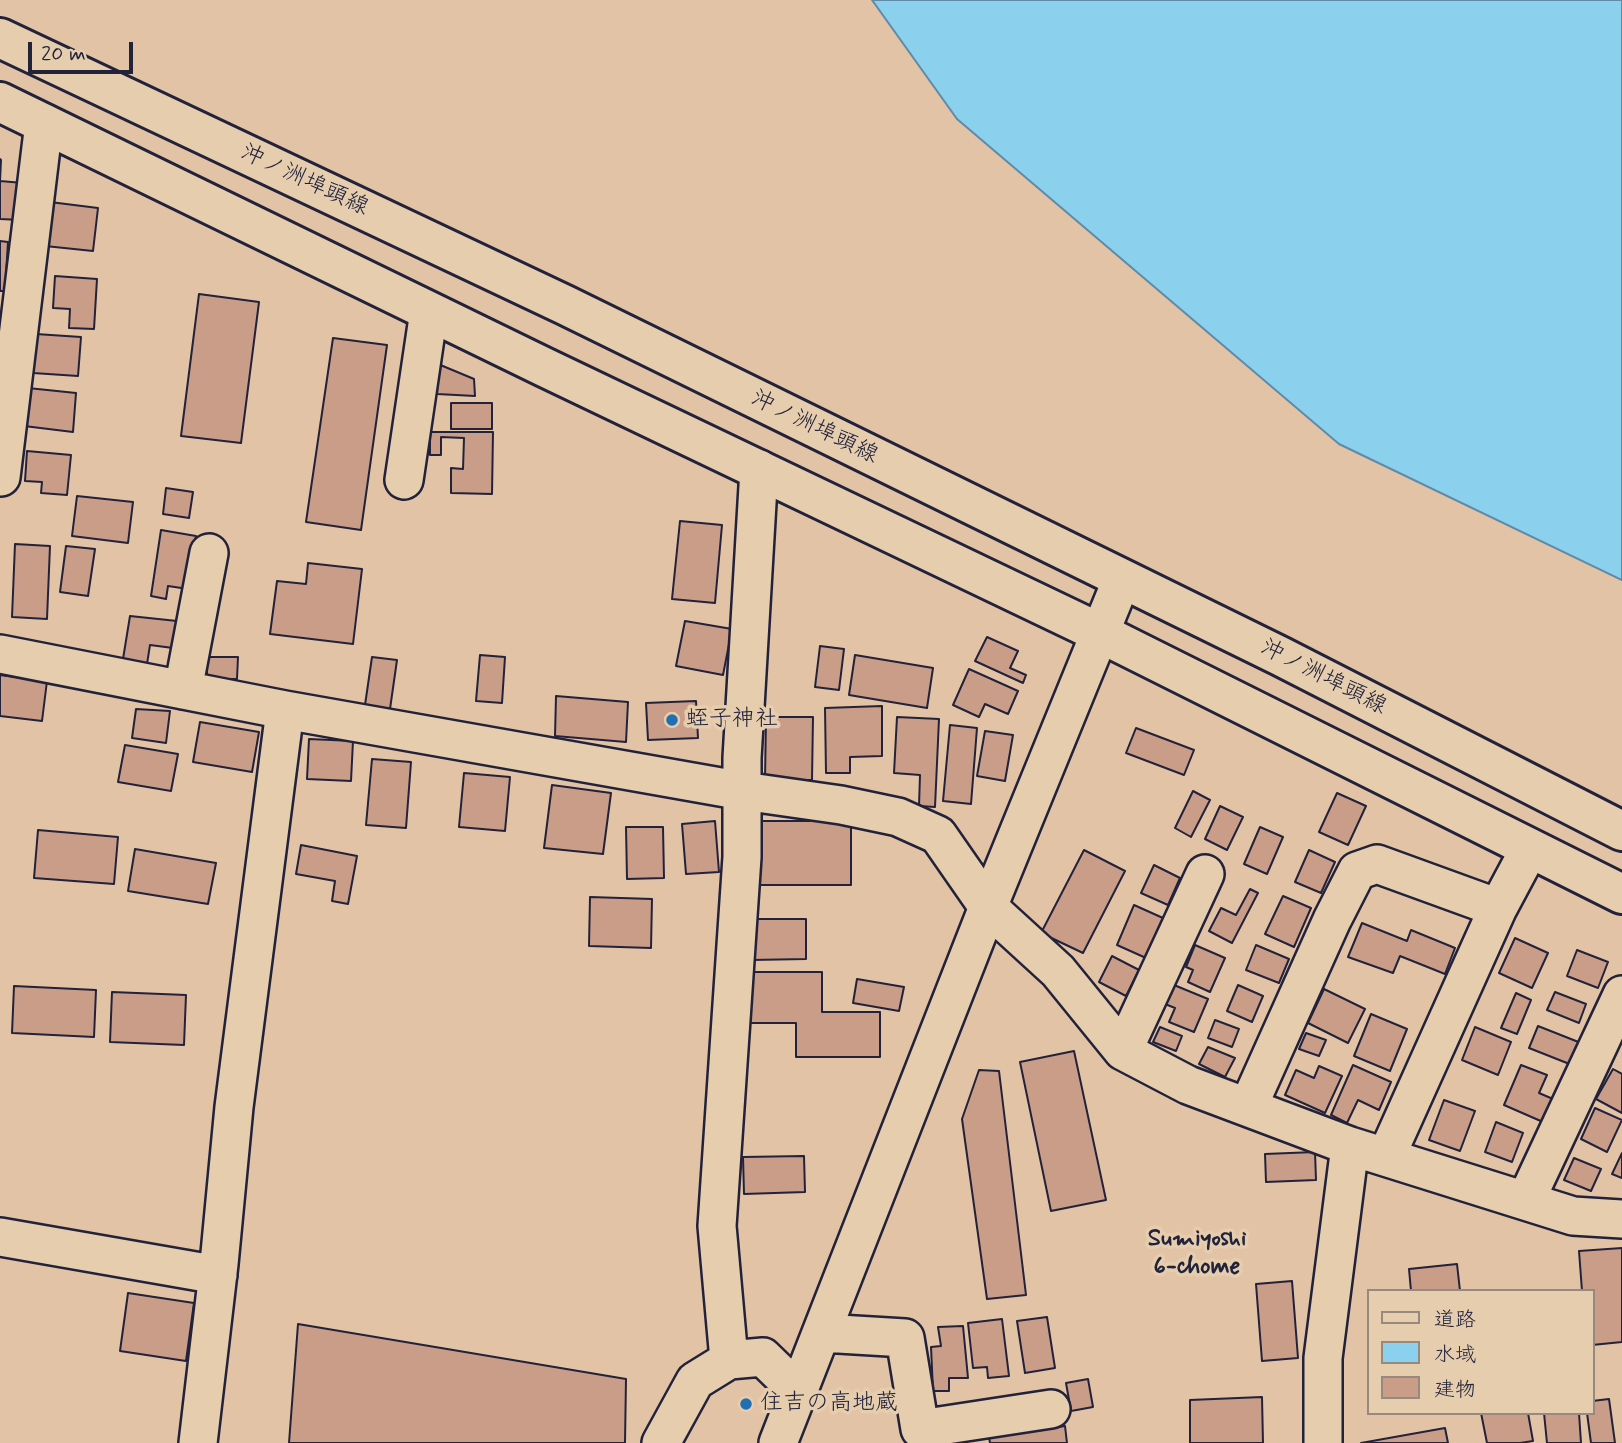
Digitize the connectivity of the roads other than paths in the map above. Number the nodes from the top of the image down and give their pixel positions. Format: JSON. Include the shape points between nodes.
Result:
{"nodes":[{"id":1,"x":0,"y":38,"type":"edge"},
{"id":2,"x":0,"y":102,"type":"edge"},
{"id":3,"x":44,"y":123,"type":"junction"},
{"id":4,"x":429,"y":311,"type":"junction"},
{"id":5,"x":759,"y":469,"type":"junction"},
{"id":6,"x":1,"y":477,"type":"edge"},
{"id":7,"x":404,"y":480,"type":"dead end"},
{"id":8,"x":209,"y":553,"type":"dead end"},
{"id":9,"x":1122,"y":579,"type":"junction"},
{"id":10,"x":1100,"y":633,"type":"junction"},
{"id":11,"x":0,"y":654,"type":"edge"},
{"id":12,"x":183,"y":690,"type":"junction"},
{"id":13,"x":285,"y":710,"type":"junction"},
{"id":14,"x":743,"y":791,"type":"junction"},
{"id":15,"x":1622,"y":831,"type":"edge"},
{"id":16,"x":1530,"y":848,"type":"junction"},
{"id":17,"x":1205,"y":874,"type":"dead end"},
{"id":18,"x":1622,"y":894,"type":"edge"},
{"id":19,"x":988,"y":907,"type":"junction"},
{"id":20,"x":1498,"y":908,"type":"junction"},
{"id":21,"x":1622,"y":995,"type":"edge"},
{"id":22,"x":1123,"y":1051,"type":"junction"},
{"id":23,"x":1248,"y":1107,"type":"junction"},
{"id":24,"x":1350,"y":1146,"type":"junction"},
{"id":25,"x":1387,"y":1157,"type":"junction"},
{"id":26,"x":1526,"y":1200,"type":"junction"},
{"id":27,"x":1622,"y":1219,"type":"edge"},
{"id":28,"x":0,"y":1237,"type":"edge"},
{"id":29,"x":218,"y":1275,"type":"junction"},
{"id":30,"x":822,"y":1333,"type":"junction"},
{"id":31,"x":729,"y":1360,"type":"junction"},
{"id":32,"x":798,"y":1391,"type":"junction"},
{"id":33,"x":1051,"y":1409,"type":"dead end"},
{"id":34,"x":198,"y":1443,"type":"edge"},
{"id":35,"x":662,"y":1443,"type":"edge"},
{"id":36,"x":778,"y":1443,"type":"edge"},
{"id":37,"x":1323,"y":1443,"type":"edge"}],
"edges":[{"from":1,"to":9,"type":"main road","name":"沖ノ洲埠頭線","via":[[565,305]]},
{"from":2,"to":3,"type":"main road"},
{"from":3,"to":4,"type":"main road"},
{"from":3,"to":6,"type":"street"},
{"from":4,"to":5,"type":"main road"},
{"from":4,"to":7,"type":"street"},
{"from":5,"to":10,"type":"main road"},
{"from":5,"to":14,"type":"street"},
{"from":8,"to":12,"type":"street"},
{"from":9,"to":10,"type":"street"},
{"from":9,"to":15,"type":"main road","name":"沖ノ洲埠頭線"},
{"from":10,"to":16,"type":"main road"},
{"from":10,"to":19,"type":"street"},
{"from":11,"to":12,"type":"street"},
{"from":12,"to":13,"type":"street"},
{"from":13,"to":14,"type":"street"},
{"from":13,"to":29,"type":"street","via":[[234,1107]]},
{"from":14,"to":19,"type":"street","via":[[898,817],[938,835]]},
{"from":14,"to":31,"type":"street","via":[[717,1226]]},
{"from":16,"to":18,"type":"main road"},
{"from":16,"to":20,"type":"street"},
{"from":17,"to":22,"type":"street"},
{"from":19,"to":22,"type":"street","via":[[1058,971]]},
{"from":19,"to":30,"type":"street"},
{"from":20,"to":23,"type":"street","via":[[1377,864],[1357,871]]},
{"from":20,"to":25,"type":"street"},
{"from":21,"to":26,"type":"street"},
{"from":22,"to":23,"type":"street","via":[[1188,1085]]},
{"from":23,"to":24,"type":"street"},
{"from":24,"to":25,"type":"street"},
{"from":24,"to":37,"type":"street","via":[[1323,1358]]},
{"from":25,"to":26,"type":"street"},
{"from":26,"to":27,"type":"street","via":[[1573,1216]]},
{"from":28,"to":29,"type":"street"},
{"from":29,"to":34,"type":"street"},
{"from":30,"to":32,"type":"street"},
{"from":30,"to":33,"type":"street","via":[[905,1338],[920,1429]]},
{"from":31,"to":32,"type":"street","via":[[763,1357]]},
{"from":31,"to":35,"type":"street","via":[[695,1381]]},
{"from":32,"to":36,"type":"street"}]}
